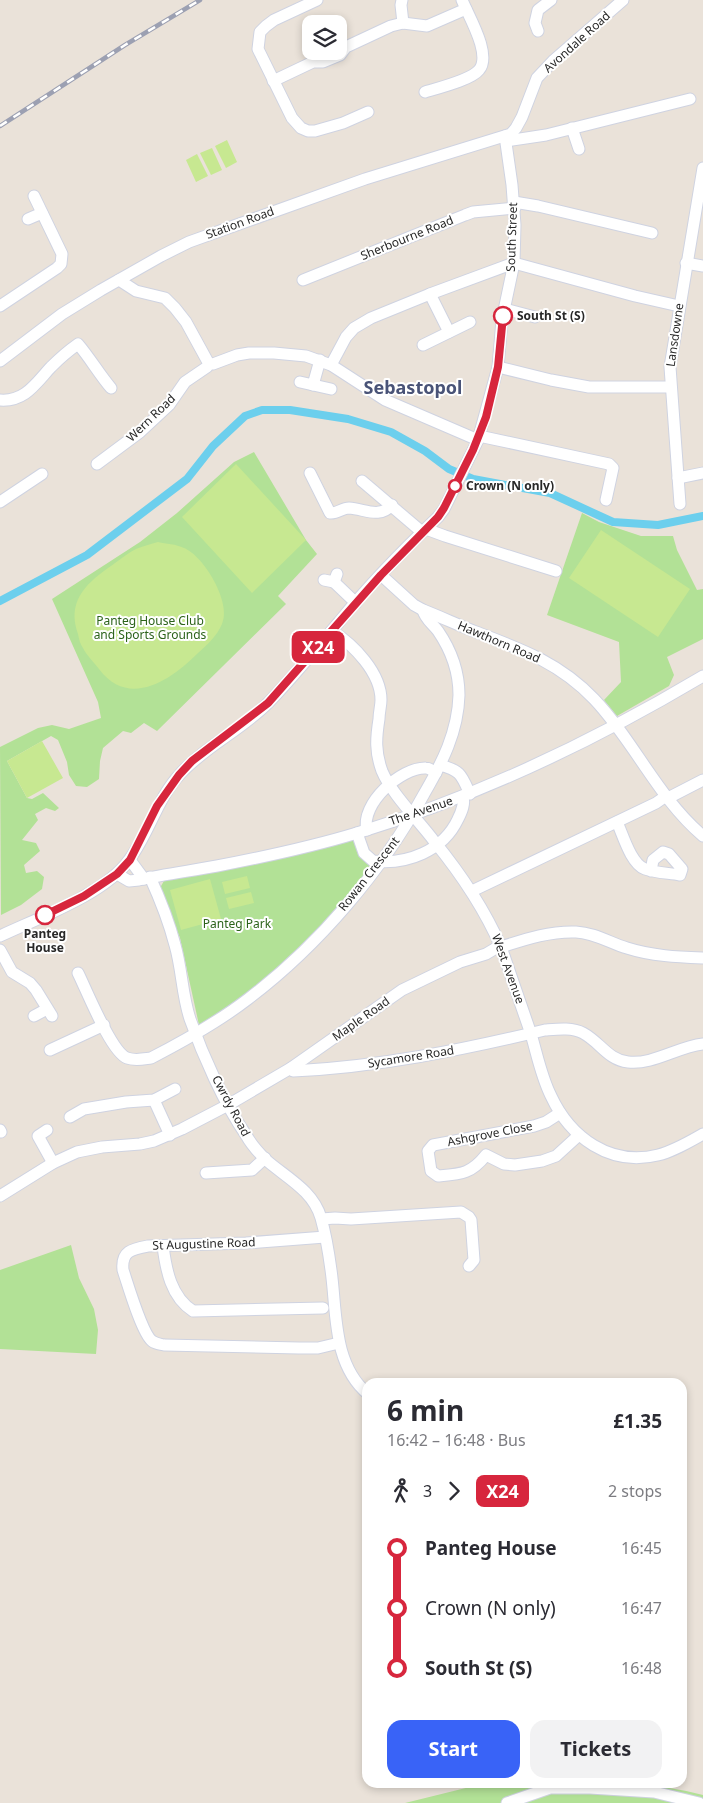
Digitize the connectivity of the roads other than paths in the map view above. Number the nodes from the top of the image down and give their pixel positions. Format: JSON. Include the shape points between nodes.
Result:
{"nodes":[{"id":1,"x":317,"y":0,"type":"edge"},
{"id":2,"x":402,"y":0,"type":"edge"},
{"id":3,"x":551,"y":0,"type":"edge"},
{"id":4,"x":619,"y":1,"type":"edge"},
{"id":5,"x":464,"y":4,"type":"edge"},
{"id":6,"x":403,"y":23,"type":"junction"},
{"id":7,"x":538,"y":31,"type":"dead end"},
{"id":8,"x":347,"y":44,"type":"edge"},
{"id":9,"x":328,"y":60,"type":"edge"},
{"id":10,"x":313,"y":62,"type":"joint"},
{"id":11,"x":273,"y":81,"type":"junction"},
{"id":12,"x":425,"y":92,"type":"dead end"},
{"id":13,"x":690,"y":98,"type":"dead end"},
{"id":14,"x":362,"y":111,"type":"dead end"},
{"id":15,"x":572,"y":128,"type":"junction"},
{"id":16,"x":505,"y":138,"type":"junction"},
{"id":17,"x":579,"y":149,"type":"dead end"},
{"id":18,"x":701,"y":163,"type":"edge"},
{"id":19,"x":34,"y":196,"type":"dead end"},
{"id":20,"x":514,"y":205,"type":"junction"},
{"id":21,"x":42,"y":213,"type":"junction"},
{"id":22,"x":28,"y":219,"type":"dead end"},
{"id":23,"x":652,"y":232,"type":"dead end"},
{"id":24,"x":514,"y":263,"type":"junction"},
{"id":25,"x":686,"y":263,"type":"junction"},
{"id":26,"x":703,"y":266,"type":"edge"},
{"id":27,"x":119,"y":280,"type":"junction"},
{"id":28,"x":303,"y":280,"type":"dead end"},
{"id":29,"x":430,"y":294,"type":"junction"},
{"id":30,"x":0,"y":306,"type":"edge"},
{"id":31,"x":680,"y":306,"type":"junction"},
{"id":32,"x":504,"y":309,"type":"junction"},
{"id":33,"x":535,"y":317,"type":"dead end"},
{"id":34,"x":470,"y":322,"type":"dead end"},
{"id":35,"x":449,"y":332,"type":"junction"},
{"id":36,"x":70,"y":334,"type":"dead end"},
{"id":37,"x":78,"y":344,"type":"junction"},
{"id":38,"x":424,"y":345,"type":"dead end"},
{"id":39,"x":320,"y":360,"type":"junction"},
{"id":40,"x":0,"y":361,"type":"edge"},
{"id":41,"x":208,"y":364,"type":"junction"},
{"id":42,"x":331,"y":365,"type":"junction"},
{"id":43,"x":498,"y":367,"type":"junction"},
{"id":44,"x":112,"y":369,"type":"dead end"},
{"id":45,"x":102,"y":377,"type":"junction"},
{"id":46,"x":300,"y":382,"type":"dead end"},
{"id":47,"x":313,"y":385,"type":"junction"},
{"id":48,"x":670,"y":387,"type":"junction"},
{"id":49,"x":112,"y":388,"type":"dead end"},
{"id":50,"x":331,"y":389,"type":"dead end"},
{"id":51,"x":0,"y":400,"type":"edge"},
{"id":52,"x":478,"y":438,"type":"junction"},
{"id":53,"x":97,"y":464,"type":"dead end"},
{"id":54,"x":310,"y":473,"type":"dead end"},
{"id":55,"x":703,"y":473,"type":"edge"},
{"id":56,"x":42,"y":474,"type":"dead end"},
{"id":57,"x":678,"y":478,"type":"junction"},
{"id":58,"x":362,"y":481,"type":"dead end"},
{"id":59,"x":606,"y":500,"type":"dead end"},
{"id":60,"x":0,"y":502,"type":"edge"},
{"id":61,"x":678,"y":504,"type":"dead end"},
{"id":62,"x":392,"y":505,"type":"junction"},
{"id":63,"x":424,"y":530,"type":"junction"},
{"id":64,"x":556,"y":571,"type":"dead end"},
{"id":65,"x":381,"y":575,"type":"junction"},
{"id":66,"x":332,"y":579,"type":"dead end"},
{"id":67,"x":356,"y":603,"type":"junction"},
{"id":68,"x":423,"y":610,"type":"junction"},
{"id":69,"x":332,"y":632,"type":"junction"},
{"id":70,"x":703,"y":676,"type":"edge"},
{"id":71,"x":615,"y":725,"type":"junction"},
{"id":72,"x":438,"y":769,"type":"junction"},
{"id":73,"x":703,"y":780,"type":"edge"},
{"id":74,"x":390,"y":785,"type":"junction"},
{"id":75,"x":466,"y":795,"type":"junction"},
{"id":76,"x":667,"y":797,"type":"junction"},
{"id":77,"x":413,"y":814,"type":"junction"},
{"id":78,"x":617,"y":822,"type":"junction"},
{"id":79,"x":362,"y":832,"type":"junction"},
{"id":80,"x":703,"y":836,"type":"edge"},
{"id":81,"x":437,"y":845,"type":"junction"},
{"id":82,"x":130,"y":860,"type":"junction"},
{"id":83,"x":381,"y":862,"type":"junction"},
{"id":84,"x":651,"y":871,"type":"junction"},
{"id":85,"x":117,"y":874,"type":"junction"},
{"id":86,"x":147,"y":878,"type":"junction"},
{"id":87,"x":472,"y":891,"type":"junction"},
{"id":88,"x":0,"y":936,"type":"edge"},
{"id":89,"x":501,"y":946,"type":"junction"},
{"id":90,"x":0,"y":950,"type":"edge"},
{"id":91,"x":703,"y":958,"type":"edge"},
{"id":92,"x":78,"y":973,"type":"dead end"},
{"id":93,"x":34,"y":1016,"type":"dead end"},
{"id":94,"x":104,"y":1025,"type":"junction"},
{"id":95,"x":196,"y":1034,"type":"junction"},
{"id":96,"x":531,"y":1034,"type":"junction"},
{"id":97,"x":703,"y":1044,"type":"edge"},
{"id":98,"x":50,"y":1050,"type":"dead end"},
{"id":99,"x":291,"y":1068,"type":"junction"},
{"id":100,"x":175,"y":1090,"type":"dead end"},
{"id":101,"x":154,"y":1100,"type":"junction"},
{"id":102,"x":228,"y":1105,"type":"junction"},
{"id":103,"x":560,"y":1113,"type":"junction"},
{"id":104,"x":70,"y":1118,"type":"dead end"},
{"id":105,"x":47,"y":1130,"type":"dead end"},
{"id":106,"x":703,"y":1134,"type":"edge"},
{"id":107,"x":170,"y":1135,"type":"junction"},
{"id":108,"x":483,"y":1135,"type":"junction"},
{"id":109,"x":579,"y":1135,"type":"junction"},
{"id":110,"x":486,"y":1155,"type":"junction"},
{"id":111,"x":265,"y":1158,"type":"junction"},
{"id":112,"x":53,"y":1163,"type":"junction"},
{"id":113,"x":206,"y":1173,"type":"dead end"},
{"id":114,"x":0,"y":1196,"type":"edge"},
{"id":115,"x":322,"y":1219,"type":"junction"},
{"id":116,"x":324,"y":1237,"type":"junction"},
{"id":117,"x":163,"y":1246,"type":"junction"},
{"id":118,"x":469,"y":1266,"type":"dead end"},
{"id":119,"x":323,"y":1308,"type":"dead end"},
{"id":120,"x":339,"y":1343,"type":"junction"},
{"id":121,"x":362,"y":1388,"type":"edge"},
{"id":122,"x":543,"y":1788,"type":"edge"},
{"id":123,"x":590,"y":1788,"type":"edge"},
{"id":124,"x":507,"y":1803,"type":"edge"},
{"id":125,"x":699,"y":1803,"type":"edge"}],
"edges":[{"from":1,"to":11,"type":"street","via":[[274,20],[260,32],[258,50]]},
{"from":2,"to":6,"type":"street"},
{"from":3,"to":7,"type":"street","via":[[531,13]]},
{"from":4,"to":16,"type":"street","name":"Avondale Road","via":[[537,78],[522,117]]},
{"from":5,"to":6,"type":"street","via":[[427,26]]},
{"from":5,"to":12,"type":"street","via":[[484,53],[484,62],[479,71],[469,77],[435,83]]},
{"from":6,"to":8,"type":"street"},
{"from":9,"to":10,"type":"street"},
{"from":10,"to":11,"type":"street"},
{"from":11,"to":14,"type":"street","via":[[292,118],[305,130],[315,131]]},
{"from":13,"to":15,"type":"street","name":"Station Road"},
{"from":15,"to":16,"type":"street","name":"Station Road","via":[[546,135]]},
{"from":15,"to":17,"type":"street"},
{"from":16,"to":20,"type":"street","name":"South Street"},
{"from":16,"to":27,"type":"street","name":"Station Road","via":[[365,179],[222,229],[161,256]]},
{"from":18,"to":25,"type":"street","name":"Lansdowne"},
{"from":19,"to":21,"type":"street"},
{"from":20,"to":23,"type":"street","name":"Sherbourne Road","via":[[538,206]]},
{"from":20,"to":24,"type":"street","name":"South Street"},
{"from":20,"to":28,"type":"street","name":"Sherbourne Road","via":[[471,213]]},
{"from":21,"to":22,"type":"street"},
{"from":21,"to":30,"type":"street","via":[[62,254],[61,264]]},
{"from":24,"to":29,"type":"street"},
{"from":24,"to":31,"type":"street"},
{"from":24,"to":32,"type":"street","name":"South Street"},
{"from":25,"to":26,"type":"street"},
{"from":25,"to":31,"type":"street","name":"Lansdowne"},
{"from":27,"to":40,"type":"street","name":"Station Road","via":[[62,314]]},
{"from":27,"to":41,"type":"street","via":[[136,292],[165,298],[176,308]]},
{"from":29,"to":35,"type":"street"},
{"from":29,"to":42,"type":"street","via":[[354,328]]},
{"from":31,"to":48,"type":"street","name":"Lansdowne","via":[[671,355]]},
{"from":32,"to":33,"type":"street"},
{"from":32,"to":43,"type":"street","name":"South Street"},
{"from":34,"to":35,"type":"street"},
{"from":35,"to":38,"type":"street"},
{"from":36,"to":37,"type":"street"},
{"from":37,"to":45,"type":"street"},
{"from":37,"to":51,"type":"street","via":[[30,391]]},
{"from":39,"to":41,"type":"street","name":"Wern Road","via":[[294,354],[249,353]]},
{"from":39,"to":42,"type":"street","name":"Wern Road"},
{"from":39,"to":47,"type":"street"},
{"from":41,"to":53,"type":"street","name":"Wern Road","via":[[185,382],[169,405],[140,432]]},
{"from":42,"to":52,"type":"street","name":"Wern Road","via":[[385,400]]},
{"from":43,"to":48,"type":"street","via":[[590,387]]},
{"from":43,"to":52,"type":"street","name":"South Street"},
{"from":44,"to":45,"type":"street"},
{"from":45,"to":49,"type":"street"},
{"from":46,"to":47,"type":"street"},
{"from":47,"to":50,"type":"street"},
{"from":48,"to":57,"type":"street","name":"Lansdowne"},
{"from":52,"to":59,"type":"street","name":"Wern Road","via":[[609,464],[613,468]]},
{"from":52,"to":63,"type":"street","name":"South Street","via":[[444,508]]},
{"from":54,"to":62,"type":"street","via":[[330,513],[348,508],[372,513]]},
{"from":55,"to":57,"type":"street"},
{"from":56,"to":60,"type":"street"},
{"from":57,"to":61,"type":"street","name":"Lansdowne"},
{"from":58,"to":62,"type":"street"},
{"from":62,"to":63,"type":"street"},
{"from":63,"to":64,"type":"street"},
{"from":63,"to":65,"type":"street","name":"South Street"},
{"from":65,"to":67,"type":"street","name":"South Street"},
{"from":65,"to":68,"type":"street","name":"Hawthorn Road"},
{"from":66,"to":67,"type":"street"},
{"from":67,"to":69,"type":"street","name":"South Street"},
{"from":68,"to":71,"type":"street","name":"Hawthorn Road","via":[[532,653],[560,669],[593,698]]},
{"from":68,"to":72,"type":"street","name":"Rowan Crescent","via":[[450,653],[459,693],[455,724]]},
{"from":69,"to":74,"type":"street","name":"West Avenue","via":[[370,666],[380,687],[382,700],[376,748]]},
{"from":69,"to":82,"type":"street","name":"South Street","via":[[268,703],[192,761],[179,775],[157,806]]},
{"from":70,"to":71,"type":"street","name":"The Avenue"},
{"from":71,"to":75,"type":"street","name":"The Avenue","via":[[557,756]]},
{"from":71,"to":76,"type":"street","name":"Hawthorn Road"},
{"from":72,"to":74,"type":"street","via":[[418,769],[404,774]]},
{"from":72,"to":75,"type":"street","via":[[452,768],[459,773]]},
{"from":72,"to":77,"type":"street","name":"Rowan Crescent"},
{"from":73,"to":76,"type":"street"},
{"from":74,"to":77,"type":"street","name":"West Avenue"},
{"from":74,"to":79,"type":"street","via":[[368,811]]},
{"from":75,"to":77,"type":"street","name":"The Avenue"},
{"from":75,"to":81,"type":"street","via":[[457,822]]},
{"from":76,"to":78,"type":"street"},
{"from":76,"to":80,"type":"street","name":"Hawthorn Road"},
{"from":77,"to":79,"type":"street","name":"The Avenue"},
{"from":77,"to":81,"type":"street","name":"West Avenue"},
{"from":77,"to":83,"type":"street","name":"Rowan Crescent"},
{"from":78,"to":84,"type":"street","via":[[633,858]]},
{"from":78,"to":87,"type":"street"},
{"from":79,"to":83,"type":"street","via":[[364,853],[373,861]]},
{"from":79,"to":86,"type":"street","name":"The Avenue","via":[[217,866]]},
{"from":81,"to":83,"type":"street","via":[[415,858]]},
{"from":81,"to":87,"type":"street","name":"West Avenue"},
{"from":82,"to":85,"type":"street","name":"South Street"},
{"from":82,"to":86,"type":"street","name":"Cwrdy Road"},
{"from":83,"to":95,"type":"street","name":"Rowan Crescent","via":[[300,953],[247,1000]]},
{"from":84,"to":84,"type":"street","via":[[653,860],[662,852],[669,854],[682,869],[680,875]]},
{"from":85,"to":86,"type":"street","name":"The Avenue","via":[[129,880]]},
{"from":85,"to":88,"type":"street","name":"South Street","via":[[84,896]]},
{"from":86,"to":95,"type":"street","name":"Cwrdy Road","via":[[161,900]]},
{"from":87,"to":89,"type":"street","name":"West Avenue"},
{"from":89,"to":91,"type":"street","name":"Maple Road","via":[[556,932],[576,932],[627,948],[674,957]]},
{"from":89,"to":96,"type":"street","name":"West Avenue"},
{"from":89,"to":99,"type":"street","name":"Maple Road","via":[[402,990]]},
{"from":90,"to":93,"type":"street","via":[[12,972],[30,983],[49,1012]]},
{"from":92,"to":94,"type":"street","name":"Rowan Crescent"},
{"from":94,"to":95,"type":"street","name":"Rowan Crescent","via":[[120,1053],[136,1059],[151,1058]]},
{"from":94,"to":98,"type":"street"},
{"from":95,"to":102,"type":"street","name":"Cwrdy Road"},
{"from":96,"to":97,"type":"street","name":"Sycamore Road","via":[[575,1030],[612,1057],[630,1062],[647,1061]]},
{"from":96,"to":99,"type":"street","name":"Sycamore Road","via":[[385,1063],[314,1070],[293,1071]]},
{"from":96,"to":103,"type":"street","name":"West Avenue","via":[[550,1095]]},
{"from":99,"to":102,"type":"street","name":"Maple Road"},
{"from":100,"to":101,"type":"street"},
{"from":101,"to":104,"type":"street","via":[[82,1106]]},
{"from":101,"to":107,"type":"street"},
{"from":102,"to":107,"type":"street","name":"Maple Road"},
{"from":102,"to":111,"type":"street","name":"Cwrdy Road","via":[[247,1137]]},
{"from":103,"to":108,"type":"street","name":"Ashgrove Close","via":[[534,1126]]},
{"from":103,"to":109,"type":"street","name":"West Avenue"},
{"from":105,"to":112,"type":"street","via":[[38,1136]]},
{"from":106,"to":109,"type":"street","name":"West Avenue","via":[[670,1151],[642,1157],[611,1154]]},
{"from":107,"to":112,"type":"street","name":"Maple Road","via":[[140,1144],[89,1149]]},
{"from":108,"to":110,"type":"street"},
{"from":108,"to":110,"type":"street","name":"Ashgrove Close","via":[[430,1147],[431,1171],[438,1176],[468,1172]]},
{"from":109,"to":110,"type":"street","name":"Ashgrove Close","via":[[556,1156],[542,1161],[504,1164]]},
{"from":111,"to":113,"type":"street","via":[[252,1170]]},
{"from":111,"to":115,"type":"street","name":"Cwrdy Road","via":[[313,1199]]},
{"from":112,"to":114,"type":"street","name":"Maple Road"},
{"from":115,"to":116,"type":"street","name":"Cwrdy Road"},
{"from":115,"to":118,"type":"street","via":[[461,1212],[471,1220],[474,1260]]},
{"from":116,"to":117,"type":"street","name":"St Augustine Road"},
{"from":116,"to":120,"type":"street","name":"Cwrdy Road"},
{"from":117,"to":119,"type":"street","via":[[170,1280],[180,1301],[193,1311]]},
{"from":117,"to":120,"type":"street","name":"St Augustine Road","via":[[136,1248],[125,1255],[122,1262],[146,1330],[156,1344],[318,1348]]},
{"from":120,"to":121,"type":"street","name":"Cwrdy Road","via":[[356,1382]]},
{"from":122,"to":124,"type":"street"},
{"from":123,"to":125,"type":"street","via":[[654,1792]]}]}
